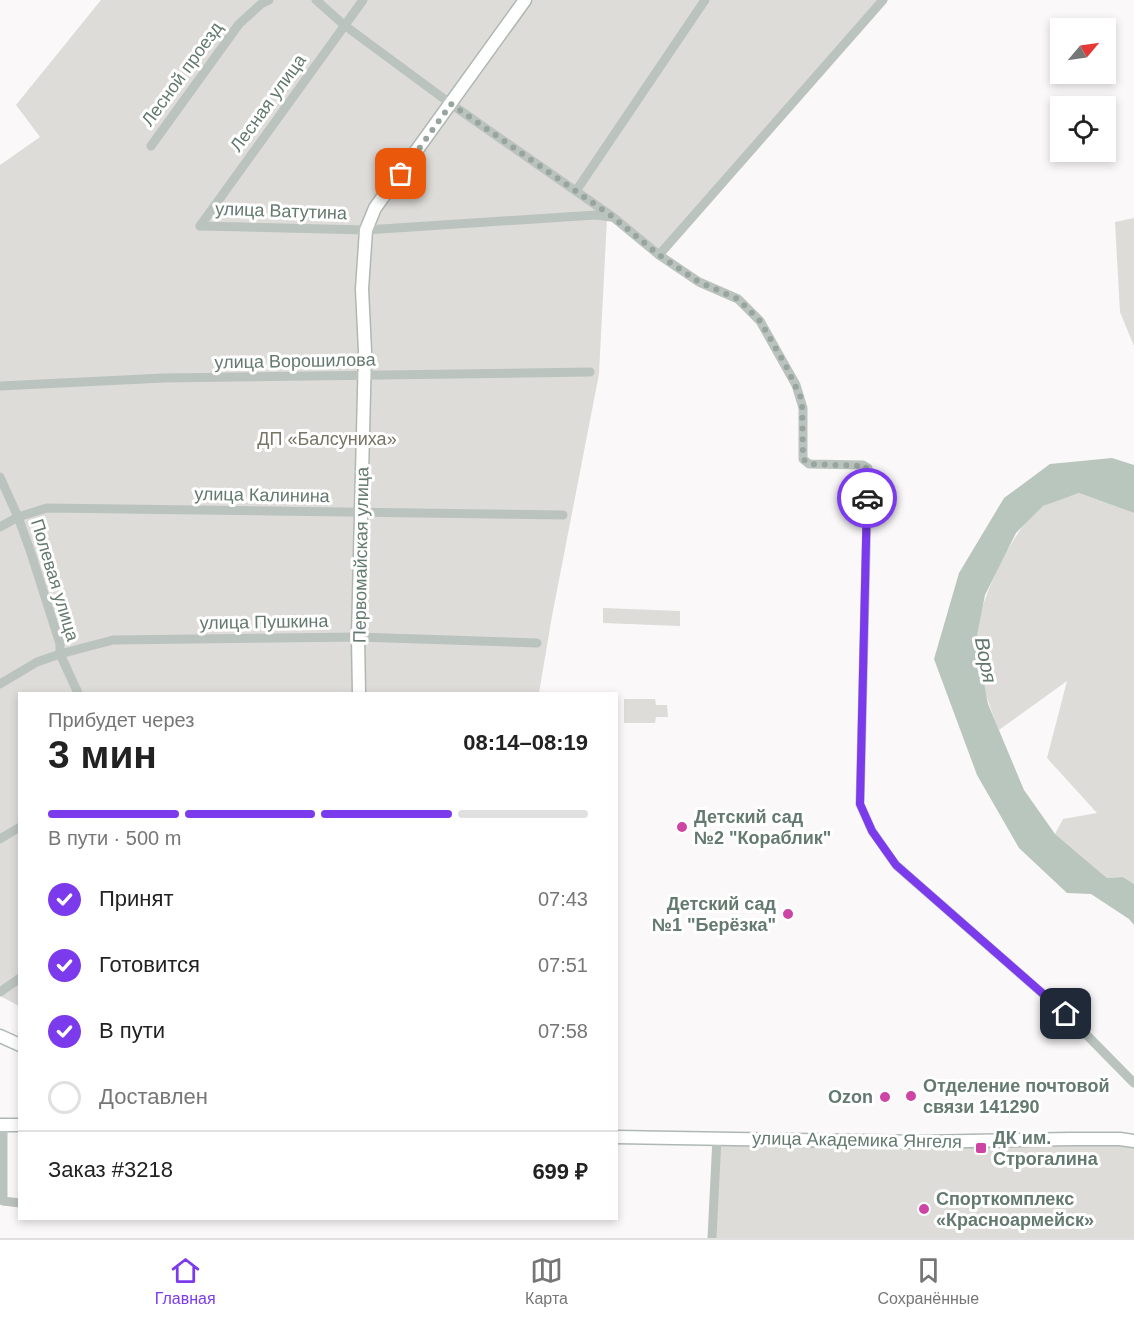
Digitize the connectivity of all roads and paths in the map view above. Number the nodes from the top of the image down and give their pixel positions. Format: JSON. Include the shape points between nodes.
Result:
{"nodes":[{"id":1,"x":269,"y":0,"type":"edge"},
{"id":2,"x":316,"y":0,"type":"edge"},
{"id":3,"x":363,"y":0,"type":"edge"},
{"id":4,"x":525,"y":0,"type":"edge"},
{"id":5,"x":705,"y":0,"type":"edge"},
{"id":6,"x":883,"y":0,"type":"edge"},
{"id":7,"x":344,"y":25,"type":"junction"},
{"id":8,"x":451,"y":104,"type":"junction"},
{"id":9,"x":151,"y":146,"type":"dead end"},
{"id":10,"x":576,"y":191,"type":"junction"},
{"id":11,"x":613,"y":217,"type":"junction"},
{"id":12,"x":200,"y":226,"type":"joint"},
{"id":13,"x":366,"y":230,"type":"junction"},
{"id":14,"x":659,"y":255,"type":"junction"},
{"id":15,"x":590,"y":372,"type":"dead end"},
{"id":16,"x":364,"y":377,"type":"junction"},
{"id":17,"x":0,"y":386,"type":"edge"},
{"id":18,"x":0,"y":477,"type":"edge"},
{"id":19,"x":362,"y":512,"type":"junction"},
{"id":20,"x":563,"y":515,"type":"dead end"},
{"id":21,"x":18,"y":517,"type":"junction"},
{"id":22,"x":0,"y":527,"type":"edge"},
{"id":23,"x":358,"y":637,"type":"junction"},
{"id":24,"x":537,"y":643,"type":"dead end"},
{"id":25,"x":60,"y":654,"type":"junction"},
{"id":26,"x":0,"y":684,"type":"edge"},
{"id":27,"x":78,"y":692,"type":"edge"},
{"id":28,"x":359,"y":692,"type":"edge"},
{"id":29,"x":18,"y":828,"type":"edge"},
{"id":30,"x":0,"y":839,"type":"edge"},
{"id":31,"x":18,"y":979,"type":"edge"},
{"id":32,"x":0,"y":992,"type":"edge"},
{"id":33,"x":0,"y":1036,"type":"edge"},
{"id":34,"x":18,"y":1044,"type":"edge"},
{"id":35,"x":1134,"y":1083,"type":"edge"},
{"id":36,"x":1,"y":1125,"type":"edge"},
{"id":37,"x":18,"y":1125,"type":"edge"},
{"id":38,"x":618,"y":1137,"type":"edge"},
{"id":39,"x":717,"y":1138,"type":"junction"},
{"id":40,"x":1133,"y":1140,"type":"edge"},
{"id":41,"x":18,"y":1203,"type":"edge"},
{"id":42,"x":712,"y":1238,"type":"edge"}],
"edges":[{"from":1,"to":9,"type":"street","name":"Лесной проезд","via":[[239,24]]},
{"from":2,"to":7,"type":"street"},
{"from":3,"to":7,"type":"street","name":"Лесная улица"},
{"from":4,"to":8,"type":"street","name":"Первомайская улица"},
{"from":5,"to":10,"type":"street"},
{"from":6,"to":14,"type":"street"},
{"from":7,"to":8,"type":"street"},
{"from":7,"to":12,"type":"street","name":"Лесная улица"},
{"from":8,"to":10,"type":"street"},
{"from":8,"to":13,"type":"street","name":"Первомайская улица","via":[[375,208]]},
{"from":10,"to":11,"type":"street"},
{"from":11,"to":13,"type":"street","name":"улица Ватутина"},
{"from":11,"to":14,"type":"street"},
{"from":12,"to":13,"type":"street","name":"улица Ватутина"},
{"from":13,"to":16,"type":"street","name":"Первомайская улица","via":[[362,290]]},
{"from":14,"to":35,"type":"street","via":[[699,282],[738,299],[760,321],[802,400],[805,462],[868,468],[860,804],[872,831],[896,865],[1066,1014]]},
{"from":15,"to":16,"type":"street","name":"улица Ворошилова"},
{"from":16,"to":17,"type":"street","name":"улица Ворошилова","via":[[164,378]]},
{"from":16,"to":19,"type":"street","name":"Первомайская улица"},
{"from":18,"to":21,"type":"street","name":"Полевая улица"},
{"from":19,"to":20,"type":"street","name":"улица Калинина"},
{"from":19,"to":21,"type":"street","name":"улица Калинина","via":[[47,508]]},
{"from":19,"to":23,"type":"street","name":"Первомайская улица"},
{"from":21,"to":22,"type":"street","name":"улица Калинина"},
{"from":21,"to":25,"type":"street","name":"Полевая улица"},
{"from":23,"to":24,"type":"street","name":"улица Пушкина"},
{"from":23,"to":25,"type":"street","name":"улица Пушкина","via":[[113,640]]},
{"from":23,"to":28,"type":"street","name":"Первомайская улица"},
{"from":25,"to":26,"type":"street","name":"улица Пушкина"},
{"from":25,"to":27,"type":"street","name":"Полевая улица"},
{"from":29,"to":30,"type":"street"},
{"from":31,"to":32,"type":"street"},
{"from":33,"to":34,"type":"street"},
{"from":36,"to":37,"type":"street"},
{"from":36,"to":41,"type":"street","via":[[3,1201]]},
{"from":38,"to":39,"type":"street","name":"улица Академика Янгеля"},
{"from":39,"to":40,"type":"street","name":"улица Академика Янгеля","via":[[922,1142]]},
{"from":39,"to":42,"type":"street"}]}
